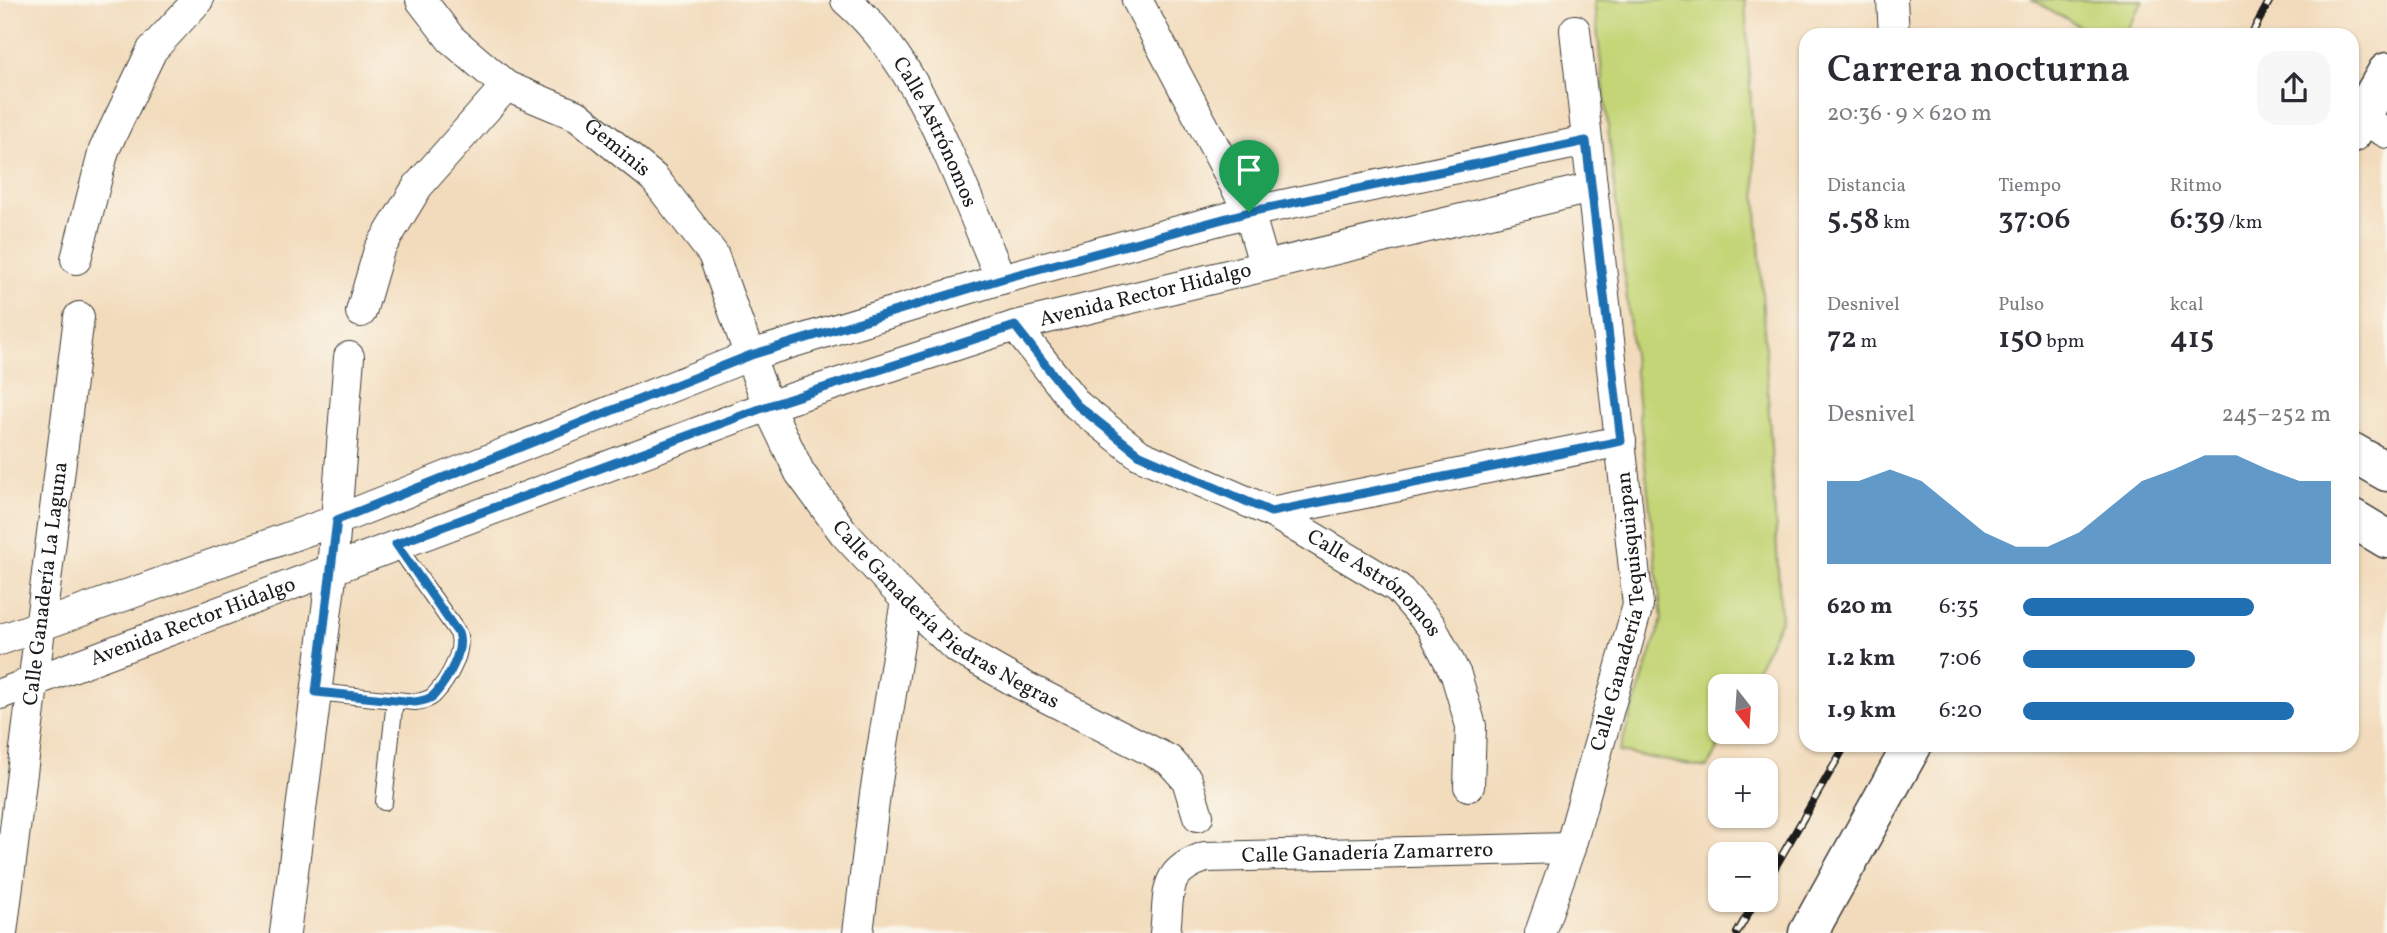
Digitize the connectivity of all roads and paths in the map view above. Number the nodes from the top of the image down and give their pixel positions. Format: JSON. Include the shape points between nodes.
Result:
{"nodes":[{"id":1,"x":198,"y":0,"type":"edge"},
{"id":2,"x":421,"y":0,"type":"edge"},
{"id":3,"x":846,"y":0,"type":"edge"},
{"id":4,"x":1137,"y":0,"type":"edge"},
{"id":5,"x":1892,"y":0,"type":"edge"},
{"id":6,"x":1894,"y":28,"type":"edge"},
{"id":7,"x":1575,"y":30,"type":"dead end"},
{"id":8,"x":2387,"y":72,"type":"edge"},
{"id":9,"x":506,"y":86,"type":"junction"},
{"id":10,"x":2366,"y":128,"type":"edge"},
{"id":11,"x":1586,"y":141,"type":"junction"},
{"id":12,"x":1591,"y":188,"type":"junction"},
{"id":13,"x":1249,"y":212,"type":"junction"},
{"id":14,"x":76,"y":260,"type":"dead end"},
{"id":15,"x":1264,"y":264,"type":"junction"},
{"id":16,"x":1001,"y":279,"type":"junction"},
{"id":17,"x":361,"y":312,"type":"dead end"},
{"id":18,"x":79,"y":317,"type":"dead end"},
{"id":19,"x":1015,"y":326,"type":"junction"},
{"id":20,"x":751,"y":355,"type":"junction"},
{"id":21,"x":349,"y":357,"type":"dead end"},
{"id":22,"x":768,"y":406,"type":"junction"},
{"id":23,"x":1621,"y":441,"type":"junction"},
{"id":24,"x":2359,"y":456,"type":"edge"},
{"id":25,"x":2387,"y":472,"type":"edge"},
{"id":26,"x":1271,"y":512,"type":"junction"},
{"id":27,"x":337,"y":520,"type":"junction"},
{"id":28,"x":2359,"y":522,"type":"edge"},
{"id":29,"x":2387,"y":539,"type":"edge"},
{"id":30,"x":396,"y":544,"type":"junction"},
{"id":31,"x":332,"y":570,"type":"junction"},
{"id":32,"x":906,"y":600,"type":"junction"},
{"id":33,"x":41,"y":625,"type":"junction"},
{"id":34,"x":0,"y":639,"type":"edge"},
{"id":35,"x":34,"y":682,"type":"junction"},
{"id":36,"x":316,"y":692,"type":"junction"},
{"id":37,"x":0,"y":694,"type":"edge"},
{"id":38,"x":395,"y":700,"type":"junction"},
{"id":39,"x":1909,"y":752,"type":"edge"},
{"id":40,"x":1469,"y":786,"type":"dead end"},
{"id":41,"x":384,"y":802,"type":"dead end"},
{"id":42,"x":1198,"y":816,"type":"dead end"},
{"id":43,"x":1570,"y":848,"type":"junction"},
{"id":44,"x":2,"y":933,"type":"edge"},
{"id":45,"x":285,"y":933,"type":"edge"},
{"id":46,"x":858,"y":933,"type":"edge"},
{"id":47,"x":1165,"y":933,"type":"edge"},
{"id":48,"x":1540,"y":933,"type":"edge"},
{"id":49,"x":1808,"y":933,"type":"edge"}],
"edges":[{"from":1,"to":14,"type":"street","via":[[152,50],[104,150]]},
{"from":2,"to":9,"type":"street","name":"Geminis","via":[[451,39]]},
{"from":3,"to":16,"type":"street","name":"Calle Astrónomos","via":[[892,49],[920,93]]},
{"from":4,"to":13,"type":"street"},
{"from":5,"to":6,"type":"street"},
{"from":7,"to":11,"type":"street","name":"Calle Ganadería Tequisquiapan"},
{"from":8,"to":10,"type":"street"},
{"from":9,"to":17,"type":"street","via":[[418,186],[379,250]]},
{"from":9,"to":20,"type":"street","name":"Geminis","via":[[578,116],[654,178],[713,254]]},
{"from":11,"to":12,"type":"street","name":"Calle Ganadería Tequisquiapan"},
{"from":11,"to":13,"type":"street"},
{"from":12,"to":15,"type":"street","name":"Avenida Rector Hidalgo"},
{"from":12,"to":23,"type":"street","name":"Calle Ganadería Tequisquiapan"},
{"from":13,"to":15,"type":"street"},
{"from":13,"to":16,"type":"street"},
{"from":15,"to":19,"type":"street","name":"Avenida Rector Hidalgo"},
{"from":16,"to":20,"type":"street"},
{"from":18,"to":33,"type":"street","name":"Calle Ganadería La Laguna"},
{"from":19,"to":22,"type":"street","name":"Avenida Rector Hidalgo"},
{"from":19,"to":26,"type":"street","name":"Calle Astrónomos","via":[[1077,405],[1140,455]]},
{"from":20,"to":22,"type":"street","name":"Calle Ganadería Piedras Negras"},
{"from":20,"to":27,"type":"street"},
{"from":21,"to":27,"type":"street"},
{"from":22,"to":30,"type":"street","name":"Avenida Rector Hidalgo"},
{"from":22,"to":32,"type":"street","name":"Calle Ganadería Piedras Negras","via":[[800,473],[845,533]]},
{"from":23,"to":26,"type":"street"},
{"from":23,"to":43,"type":"street","name":"Calle Ganadería Tequisquiapan","via":[[1638,605]]},
{"from":24,"to":25,"type":"street"},
{"from":26,"to":40,"type":"street","name":"Calle Astrónomos","via":[[1398,588],[1431,626],[1456,675],[1471,726]]},
{"from":27,"to":31,"type":"street"},
{"from":27,"to":33,"type":"street"},
{"from":28,"to":29,"type":"street"},
{"from":30,"to":31,"type":"street","name":"Avenida Rector Hidalgo"},
{"from":30,"to":38,"type":"lane","via":[[461,641],[461,649],[435,695],[415,702]]},
{"from":31,"to":35,"type":"street","name":"Avenida Rector Hidalgo"},
{"from":31,"to":36,"type":"street"},
{"from":32,"to":42,"type":"street","name":"Calle Ganadería Piedras Negras","via":[[956,647],[1169,760],[1187,780]]},
{"from":32,"to":46,"type":"street"},
{"from":33,"to":34,"type":"street"},
{"from":33,"to":35,"type":"street","name":"Calle Ganadería La Laguna"},
{"from":35,"to":37,"type":"street","name":"Avenida Rector Hidalgo"},
{"from":35,"to":44,"type":"street","name":"Calle Ganadería La Laguna"},
{"from":36,"to":38,"type":"lane"},
{"from":36,"to":45,"type":"street"},
{"from":38,"to":41,"type":"lane"},
{"from":39,"to":49,"type":"street"},
{"from":43,"to":47,"type":"street","name":"Calle Ganadería Zamarrero","via":[[1205,857],[1184,864],[1171,878]]},
{"from":43,"to":48,"type":"street","name":"Calle Ganadería Tequisquiapan"}]}
